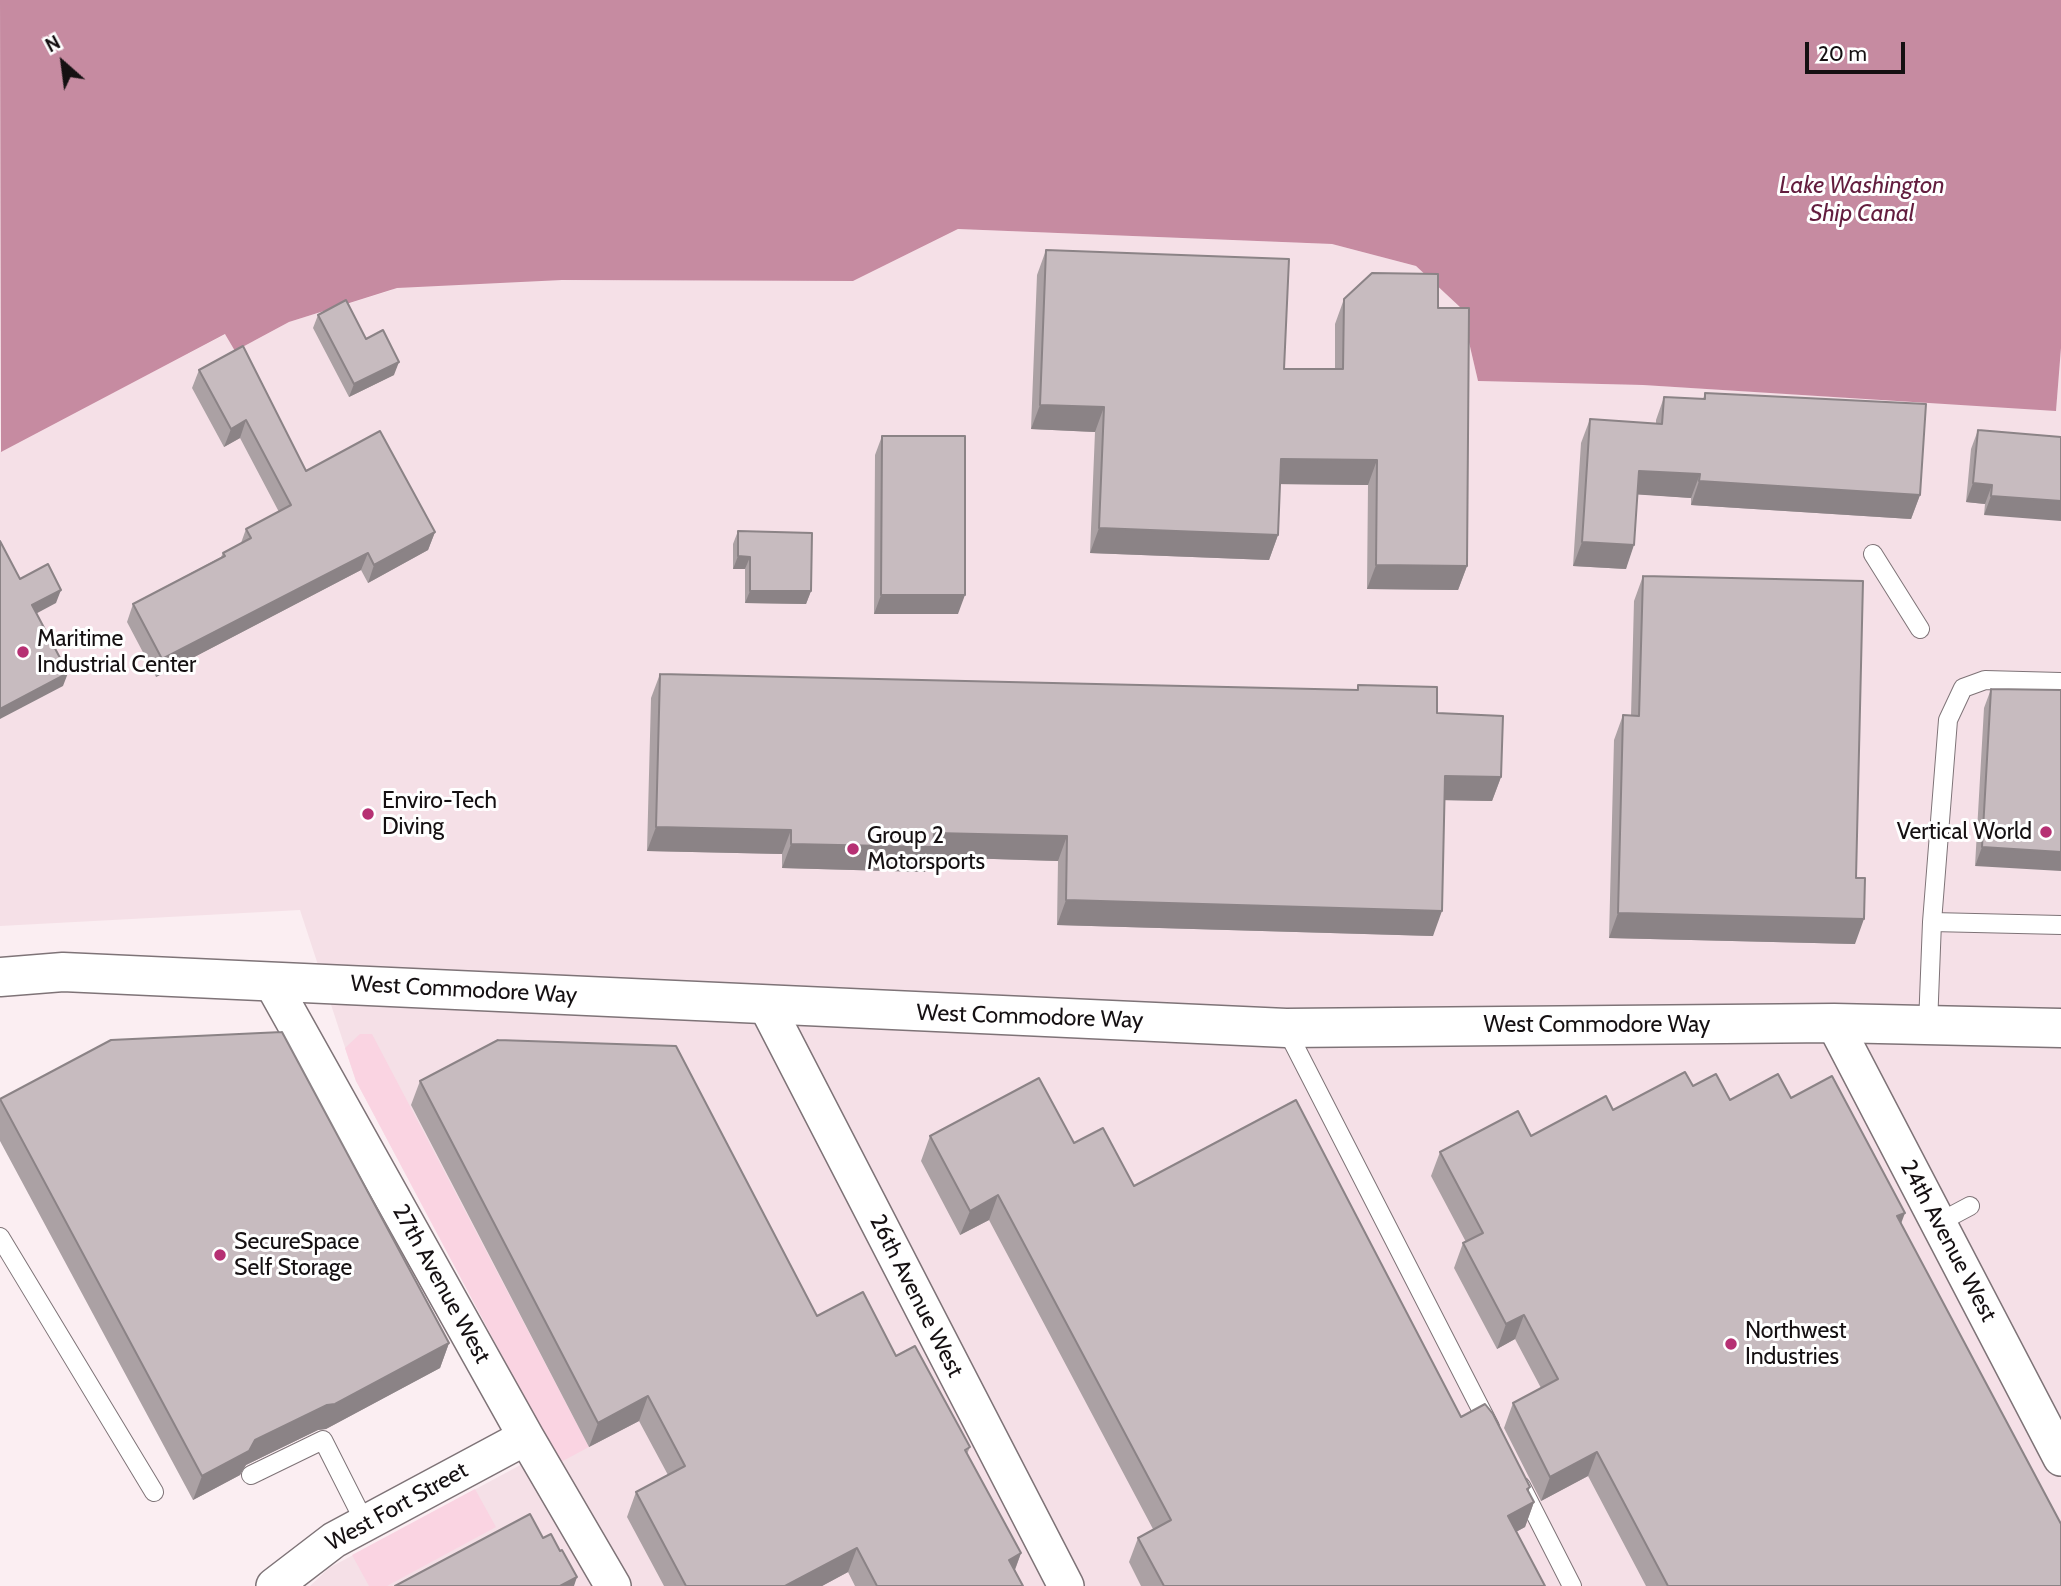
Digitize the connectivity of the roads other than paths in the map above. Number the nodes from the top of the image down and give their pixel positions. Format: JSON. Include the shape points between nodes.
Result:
{"nodes":[{"id":1,"x":1873,"y":554,"type":"dead end"},
{"id":2,"x":1920,"y":629,"type":"dead end"},
{"id":3,"x":2061,"y":682,"type":"edge"},
{"id":4,"x":1932,"y":922,"type":"junction"},
{"id":5,"x":2061,"y":925,"type":"edge"},
{"id":6,"x":0,"y":977,"type":"edge"},
{"id":7,"x":271,"y":981,"type":"junction"},
{"id":8,"x":766,"y":1005,"type":"junction"},
{"id":9,"x":1834,"y":1023,"type":"junction"},
{"id":10,"x":1928,"y":1025,"type":"junction"},
{"id":11,"x":1286,"y":1028,"type":"junction"},
{"id":12,"x":2061,"y":1028,"type":"edge"},
{"id":13,"x":1970,"y":1206,"type":"dead end"},
{"id":14,"x":1938,"y":1223,"type":"junction"},
{"id":15,"x":0,"y":1237,"type":"edge"},
{"id":16,"x":526,"y":1437,"type":"junction"},
{"id":17,"x":1497,"y":1440,"type":"edge"},
{"id":18,"x":2061,"y":1458,"type":"edge"},
{"id":19,"x":1509,"y":1464,"type":"edge"},
{"id":20,"x":251,"y":1475,"type":"edge"},
{"id":21,"x":153,"y":1492,"type":"dead end"},
{"id":22,"x":366,"y":1525,"type":"junction"},
{"id":23,"x":274,"y":1586,"type":"edge"},
{"id":24,"x":614,"y":1586,"type":"edge"},
{"id":25,"x":1066,"y":1586,"type":"edge"},
{"id":26,"x":1572,"y":1586,"type":"edge"}],
"edges":[{"from":1,"to":2,"type":"lane"},
{"from":3,"to":4,"type":"lane","via":[[1986,680],[1963,688],[1948,720]]},
{"from":4,"to":5,"type":"lane"},
{"from":4,"to":10,"type":"lane"},
{"from":6,"to":7,"type":"street","name":"West Commodore Way","via":[[63,972]]},
{"from":7,"to":8,"type":"street","name":"West Commodore Way"},
{"from":7,"to":16,"type":"street","name":"27th Avenue West"},
{"from":8,"to":11,"type":"street","name":"West Commodore Way"},
{"from":8,"to":25,"type":"street","name":"26th Avenue West"},
{"from":9,"to":10,"type":"street","name":"West Commodore Way"},
{"from":9,"to":11,"type":"street","name":"West Commodore Way"},
{"from":9,"to":14,"type":"street","name":"24th Avenue West"},
{"from":10,"to":12,"type":"street","name":"West Commodore Way"},
{"from":11,"to":17,"type":"lane"},
{"from":13,"to":14,"type":"lane"},
{"from":14,"to":18,"type":"street","name":"24th Avenue West"},
{"from":15,"to":21,"type":"lane"},
{"from":16,"to":22,"type":"street","name":"West Fort Street"},
{"from":16,"to":24,"type":"street","name":"27th Avenue West"},
{"from":19,"to":26,"type":"lane"},
{"from":20,"to":22,"type":"lane","via":[[323,1440]]},
{"from":22,"to":23,"type":"street","name":"West Fort Street","via":[[334,1540]]}]}
